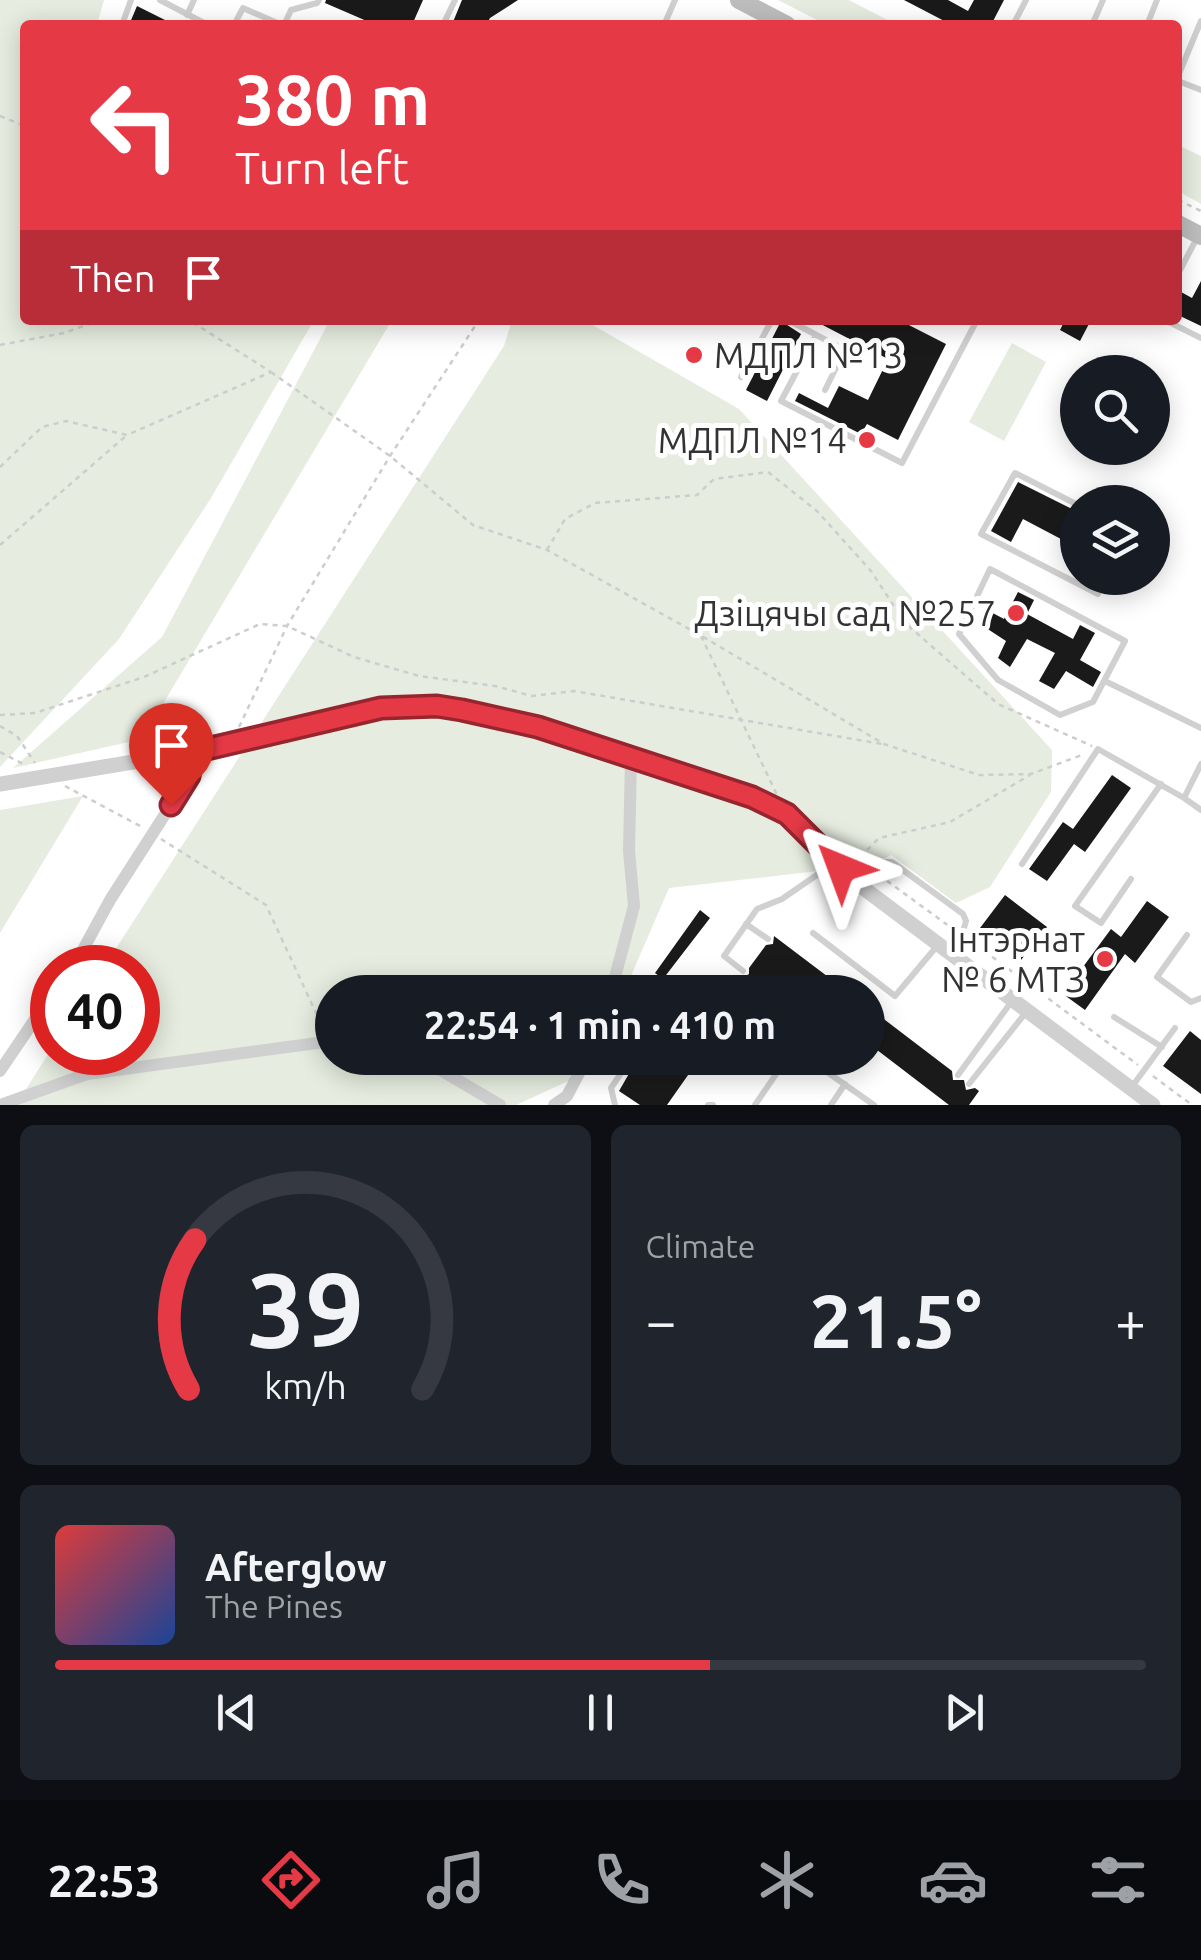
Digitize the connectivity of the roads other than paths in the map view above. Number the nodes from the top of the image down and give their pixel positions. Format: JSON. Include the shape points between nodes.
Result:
{"nodes":[{"id":1,"x":160,"y":0,"type":"edge"},
{"id":2,"x":194,"y":0,"type":"edge"},
{"id":3,"x":319,"y":0,"type":"edge"},
{"id":4,"x":739,"y":0,"type":"edge"},
{"id":5,"x":187,"y":14,"type":"junction"},
{"id":6,"x":198,"y":20,"type":"edge"},
{"id":7,"x":237,"y":20,"type":"edge"},
{"id":8,"x":271,"y":20,"type":"edge"},
{"id":9,"x":286,"y":20,"type":"edge"},
{"id":10,"x":777,"y":20,"type":"edge"},
{"id":11,"x":1201,"y":21,"type":"edge"},
{"id":12,"x":1182,"y":68,"type":"edge"},
{"id":13,"x":1200,"y":236,"type":"edge"},
{"id":14,"x":1182,"y":267,"type":"edge"},
{"id":15,"x":769,"y":325,"type":"edge"},
{"id":16,"x":797,"y":325,"type":"edge"},
{"id":17,"x":974,"y":325,"type":"edge"},
{"id":18,"x":1176,"y":325,"type":"edge"},
{"id":19,"x":816,"y":335,"type":"junction"},
{"id":20,"x":1201,"y":338,"type":"edge"},
{"id":21,"x":741,"y":378,"type":"dead end"},
{"id":22,"x":825,"y":390,"type":"dead end"},
{"id":23,"x":1060,"y":496,"type":"edge"},
{"id":24,"x":1060,"y":575,"type":"edge"},
{"id":25,"x":1105,"y":680,"type":"junction"},
{"id":26,"x":1201,"y":728,"type":"edge"},
{"id":27,"x":194,"y":752,"type":"junction"},
{"id":28,"x":631,"y":758,"type":"junction"},
{"id":29,"x":1201,"y":764,"type":"edge"},
{"id":30,"x":0,"y":784,"type":"edge"},
{"id":31,"x":1161,"y":784,"type":"junction"},
{"id":32,"x":1184,"y":798,"type":"junction"},
{"id":33,"x":1201,"y":810,"type":"edge"},
{"id":34,"x":1022,"y":864,"type":"dead end"},
{"id":35,"x":1131,"y":879,"type":"dead end"},
{"id":36,"x":854,"y":881,"type":"junction"},
{"id":37,"x":746,"y":924,"type":"junction"},
{"id":38,"x":813,"y":933,"type":"dead end"},
{"id":39,"x":962,"y":935,"type":"road end"},
{"id":40,"x":1187,"y":935,"type":"dead end"},
{"id":41,"x":768,"y":939,"type":"dead end"},
{"id":42,"x":938,"y":944,"type":"junction"},
{"id":43,"x":87,"y":945,"type":"edge"},
{"id":44,"x":744,"y":971,"type":"dead end"},
{"id":45,"x":616,"y":975,"type":"edge"},
{"id":46,"x":1201,"y":998,"type":"edge"},
{"id":47,"x":1012,"y":1000,"type":"junction"},
{"id":48,"x":1027,"y":1012,"type":"junction"},
{"id":49,"x":1114,"y":1017,"type":"dead end"},
{"id":50,"x":30,"y":1027,"type":"edge"},
{"id":51,"x":1176,"y":1028,"type":"dead end"},
{"id":52,"x":315,"y":1043,"type":"edge"},
{"id":53,"x":1162,"y":1047,"type":"junction"},
{"id":54,"x":992,"y":1056,"type":"junction"},
{"id":55,"x":1003,"y":1065,"type":"dead end"},
{"id":56,"x":0,"y":1071,"type":"edge"},
{"id":57,"x":449,"y":1075,"type":"edge"},
{"id":58,"x":580,"y":1075,"type":"edge"},
{"id":59,"x":619,"y":1075,"type":"edge"},
{"id":60,"x":776,"y":1075,"type":"edge"},
{"id":61,"x":832,"y":1075,"type":"edge"},
{"id":62,"x":958,"y":1075,"type":"dead end"},
{"id":63,"x":845,"y":1084,"type":"junction"},
{"id":64,"x":969,"y":1084,"type":"dead end"},
{"id":65,"x":1130,"y":1088,"type":"junction"},
{"id":66,"x":0,"y":1104,"type":"edge"},
{"id":67,"x":500,"y":1105,"type":"edge"},
{"id":68,"x":554,"y":1105,"type":"edge"},
{"id":69,"x":616,"y":1105,"type":"edge"},
{"id":70,"x":756,"y":1105,"type":"edge"},
{"id":71,"x":830,"y":1105,"type":"edge"},
{"id":72,"x":874,"y":1105,"type":"edge"},
{"id":73,"x":1152,"y":1105,"type":"edge"}],
"edges":[{"from":1,"to":5,"type":"lane"},
{"from":2,"to":5,"type":"lane"},
{"from":3,"to":9,"type":"lane","via":[[291,10]]},
{"from":4,"to":10,"type":"main road"},
{"from":5,"to":6,"type":"lane"},
{"from":7,"to":8,"type":"lane","via":[[243,8]]},
{"from":11,"to":12,"type":"lane"},
{"from":13,"to":14,"type":"lane"},
{"from":15,"to":21,"type":"lane"},
{"from":16,"to":19,"type":"lane"},
{"from":17,"to":19,"type":"lane","via":[[902,463],[781,401]]},
{"from":18,"to":20,"type":"lane"},
{"from":19,"to":22,"type":"lane","via":[[844,350]]},
{"from":23,"to":24,"type":"lane","via":[[1016,473],[981,534]]},
{"from":25,"to":25,"type":"lane","via":[[1093,702],[1060,715],[998,680],[959,634],[990,569],[1125,641]]},
{"from":25,"to":26,"type":"lane"},
{"from":27,"to":28,"type":"street","via":[[381,708],[437,706],[538,727]]},
{"from":27,"to":30,"type":"street"},
{"from":27,"to":43,"type":"street","via":[[189,776]]},
{"from":28,"to":36,"type":"street","via":[[787,814]]},
{"from":28,"to":45,"type":"street","via":[[634,906]]},
{"from":29,"to":32,"type":"lane"},
{"from":31,"to":32,"type":"lane"},
{"from":31,"to":34,"type":"lane","via":[[1098,749]]},
{"from":31,"to":35,"type":"lane","via":[[1075,906],[1102,922]]},
{"from":32,"to":33,"type":"lane"},
{"from":36,"to":37,"type":"lane","via":[[846,885],[824,870],[757,909]]},
{"from":36,"to":39,"type":"lane","via":[[892,862],[963,914]]},
{"from":36,"to":42,"type":"street"},
{"from":37,"to":41,"type":"lane"},
{"from":37,"to":44,"type":"lane","via":[[724,956]]},
{"from":38,"to":42,"type":"lane","via":[[895,996]]},
{"from":40,"to":46,"type":"lane","via":[[1157,977],[1191,1002]]},
{"from":42,"to":47,"type":"street"},
{"from":47,"to":48,"type":"street"},
{"from":47,"to":62,"type":"lane"},
{"from":48,"to":54,"type":"lane"},
{"from":48,"to":65,"type":"street"},
{"from":49,"to":53,"type":"lane"},
{"from":50,"to":56,"type":"street"},
{"from":51,"to":53,"type":"lane"},
{"from":52,"to":66,"type":"street","via":[[87,1074]]},
{"from":53,"to":65,"type":"lane"},
{"from":54,"to":55,"type":"lane"},
{"from":54,"to":64,"type":"lane"},
{"from":57,"to":67,"type":"street"},
{"from":58,"to":68,"type":"street"},
{"from":59,"to":69,"type":"lane","via":[[610,1088]]},
{"from":60,"to":70,"type":"lane"},
{"from":61,"to":63,"type":"lane"},
{"from":63,"to":71,"type":"lane"},
{"from":63,"to":72,"type":"lane"},
{"from":65,"to":73,"type":"street"}]}
